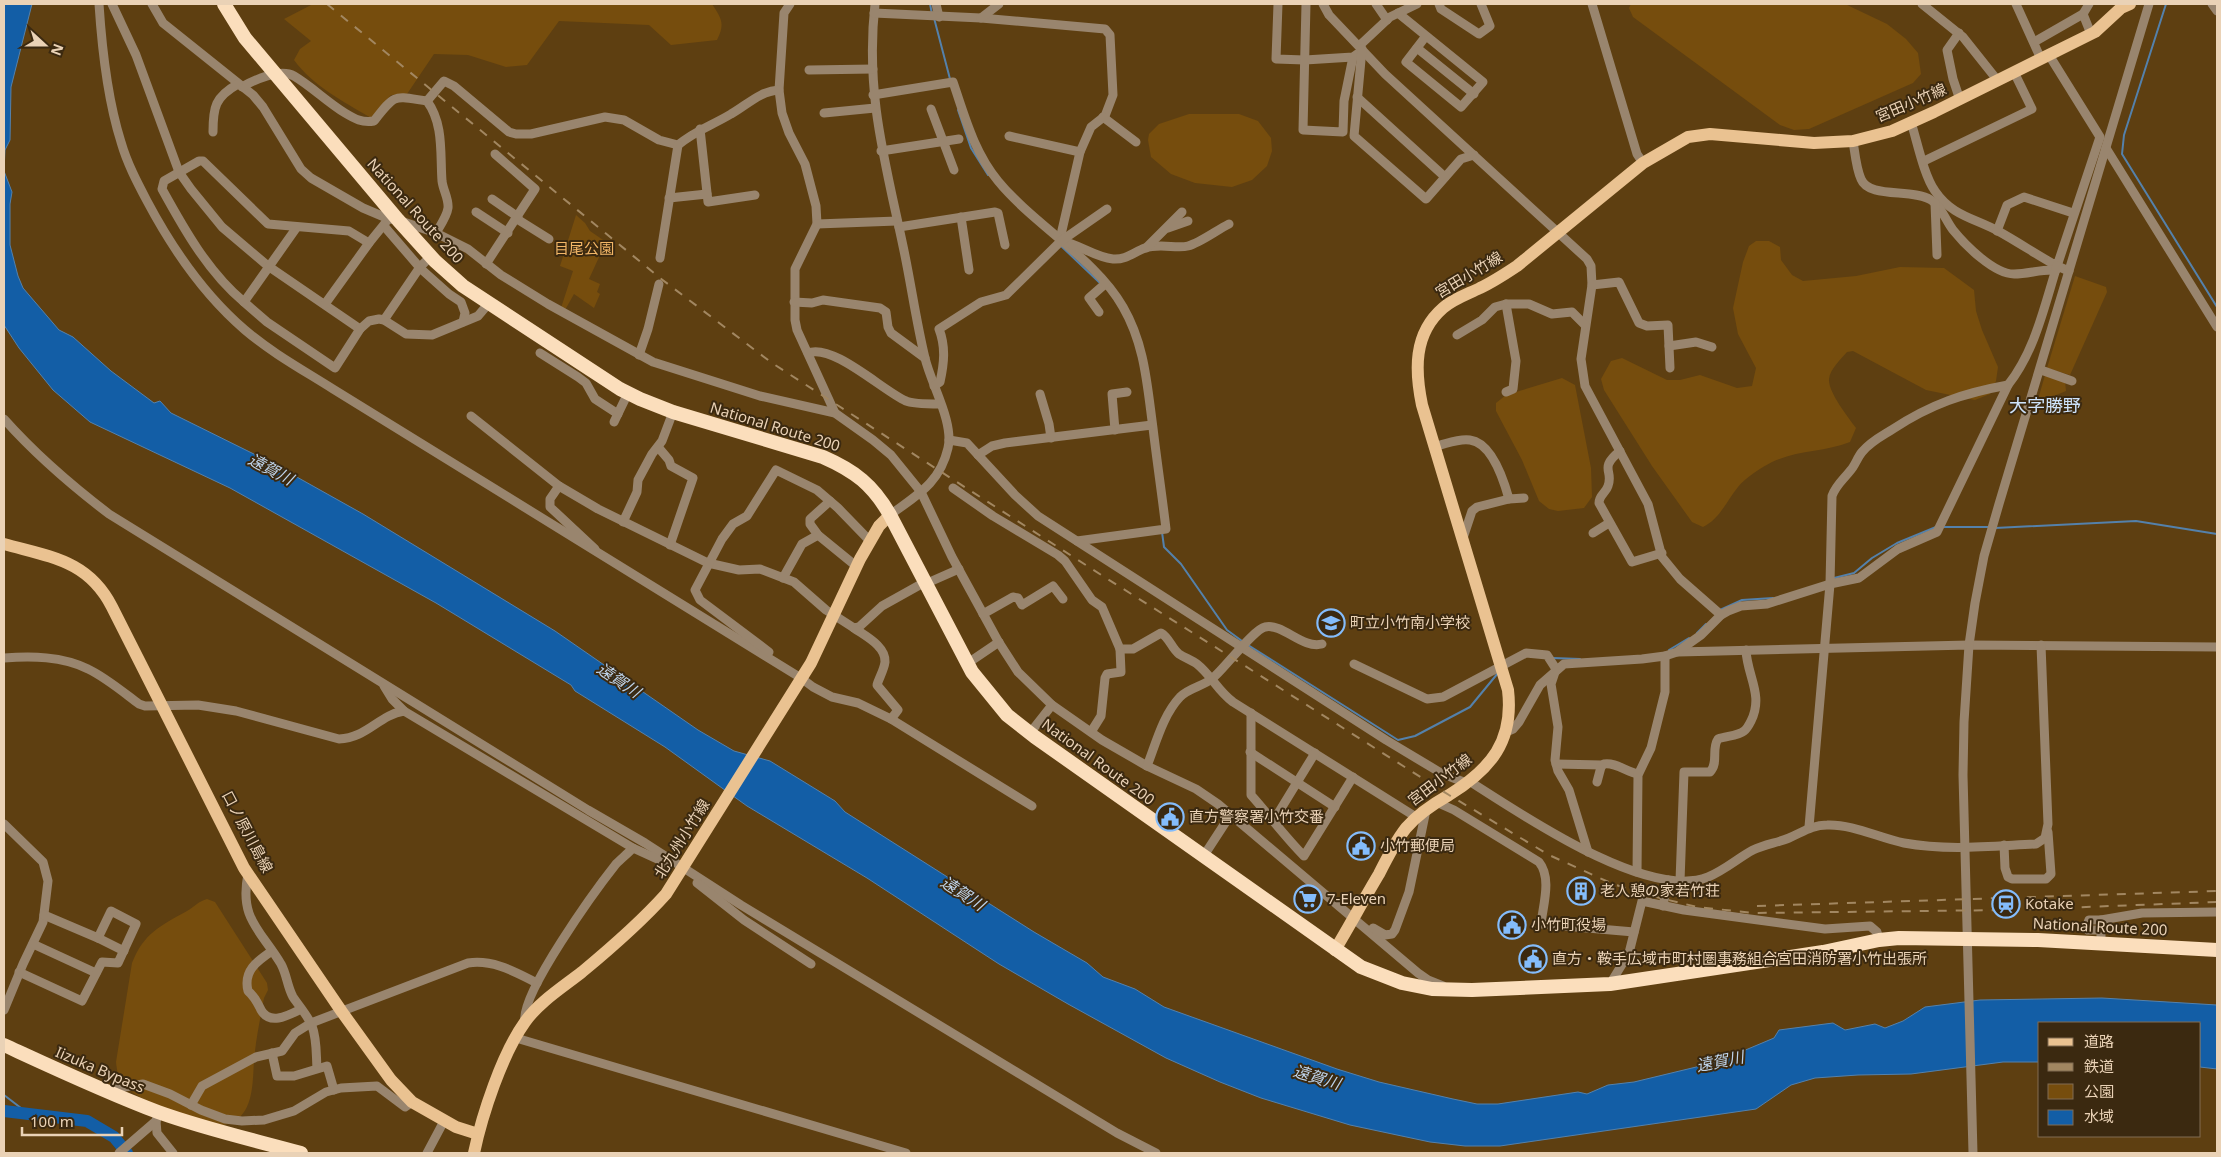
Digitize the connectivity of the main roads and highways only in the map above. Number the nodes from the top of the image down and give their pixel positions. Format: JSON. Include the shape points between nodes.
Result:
{"nodes":[{"id":1,"x":224,"y":4,"type":"edge"},
{"id":2,"x":2130,"y":4,"type":"edge"},
{"id":3,"x":890,"y":514,"type":"junction"},
{"id":4,"x":4,"y":544,"type":"edge"},
{"id":5,"x":1335,"y":950,"type":"junction"},
{"id":6,"x":2217,"y":950,"type":"edge"},
{"id":7,"x":4,"y":1044,"type":"edge"},
{"id":8,"x":4,"y":1054,"type":"edge"},
{"id":9,"x":158,"y":1117,"type":"junction"},
{"id":10,"x":478,"y":1134,"type":"junction"},
{"id":11,"x":269,"y":1153,"type":"edge"},
{"id":12,"x":301,"y":1153,"type":"edge"},
{"id":13,"x":474,"y":1153,"type":"edge"}],
"edges":[{"from":1,"to":3,"type":"highway","name":"National Route 200","via":[[244,38],[390,222],[463,286],[628,393],[673,412],[843,465],[865,480]]},
{"from":2,"to":5,"type":"main road","name":"宮田小竹線","via":[[2091,34],[1892,131],[1853,142],[1814,143],[1698,134],[1675,143],[1643,163],[1499,278],[1443,308],[1425,332],[1416,376],[1508,690],[1511,710],[1506,732],[1492,758],[1468,782],[1426,810],[1400,836]]},
{"from":3,"to":5,"type":"highway","name":"National Route 200","via":[[968,663],[987,693],[1007,715]]},
{"from":3,"to":10,"type":"main road","name":"北九州小竹線","via":[[883,520],[856,566],[818,650],[686,869],[639,923],[525,1022],[499,1074]]},
{"from":4,"to":10,"type":"main road","name":"口ノ原川島線","via":[[74,565],[89,575],[109,600],[248,874],[342,1012],[391,1080],[412,1102],[444,1121]]},
{"from":5,"to":6,"type":"highway","name":"National Route 200","via":[[1384,978],[1455,990],[1610,984],[1823,952],[1879,940],[1967,944],[2101,937]]},
{"from":7,"to":9,"type":"highway","name":"Iizuka Bypass"},
{"from":8,"to":9,"type":"highway"},
{"from":9,"to":11,"type":"highway","via":[[198,1135]]},
{"from":9,"to":12,"type":"highway","name":"Iizuka Bypass"},
{"from":10,"to":13,"type":"main road","name":"北九州小竹線"}]}
